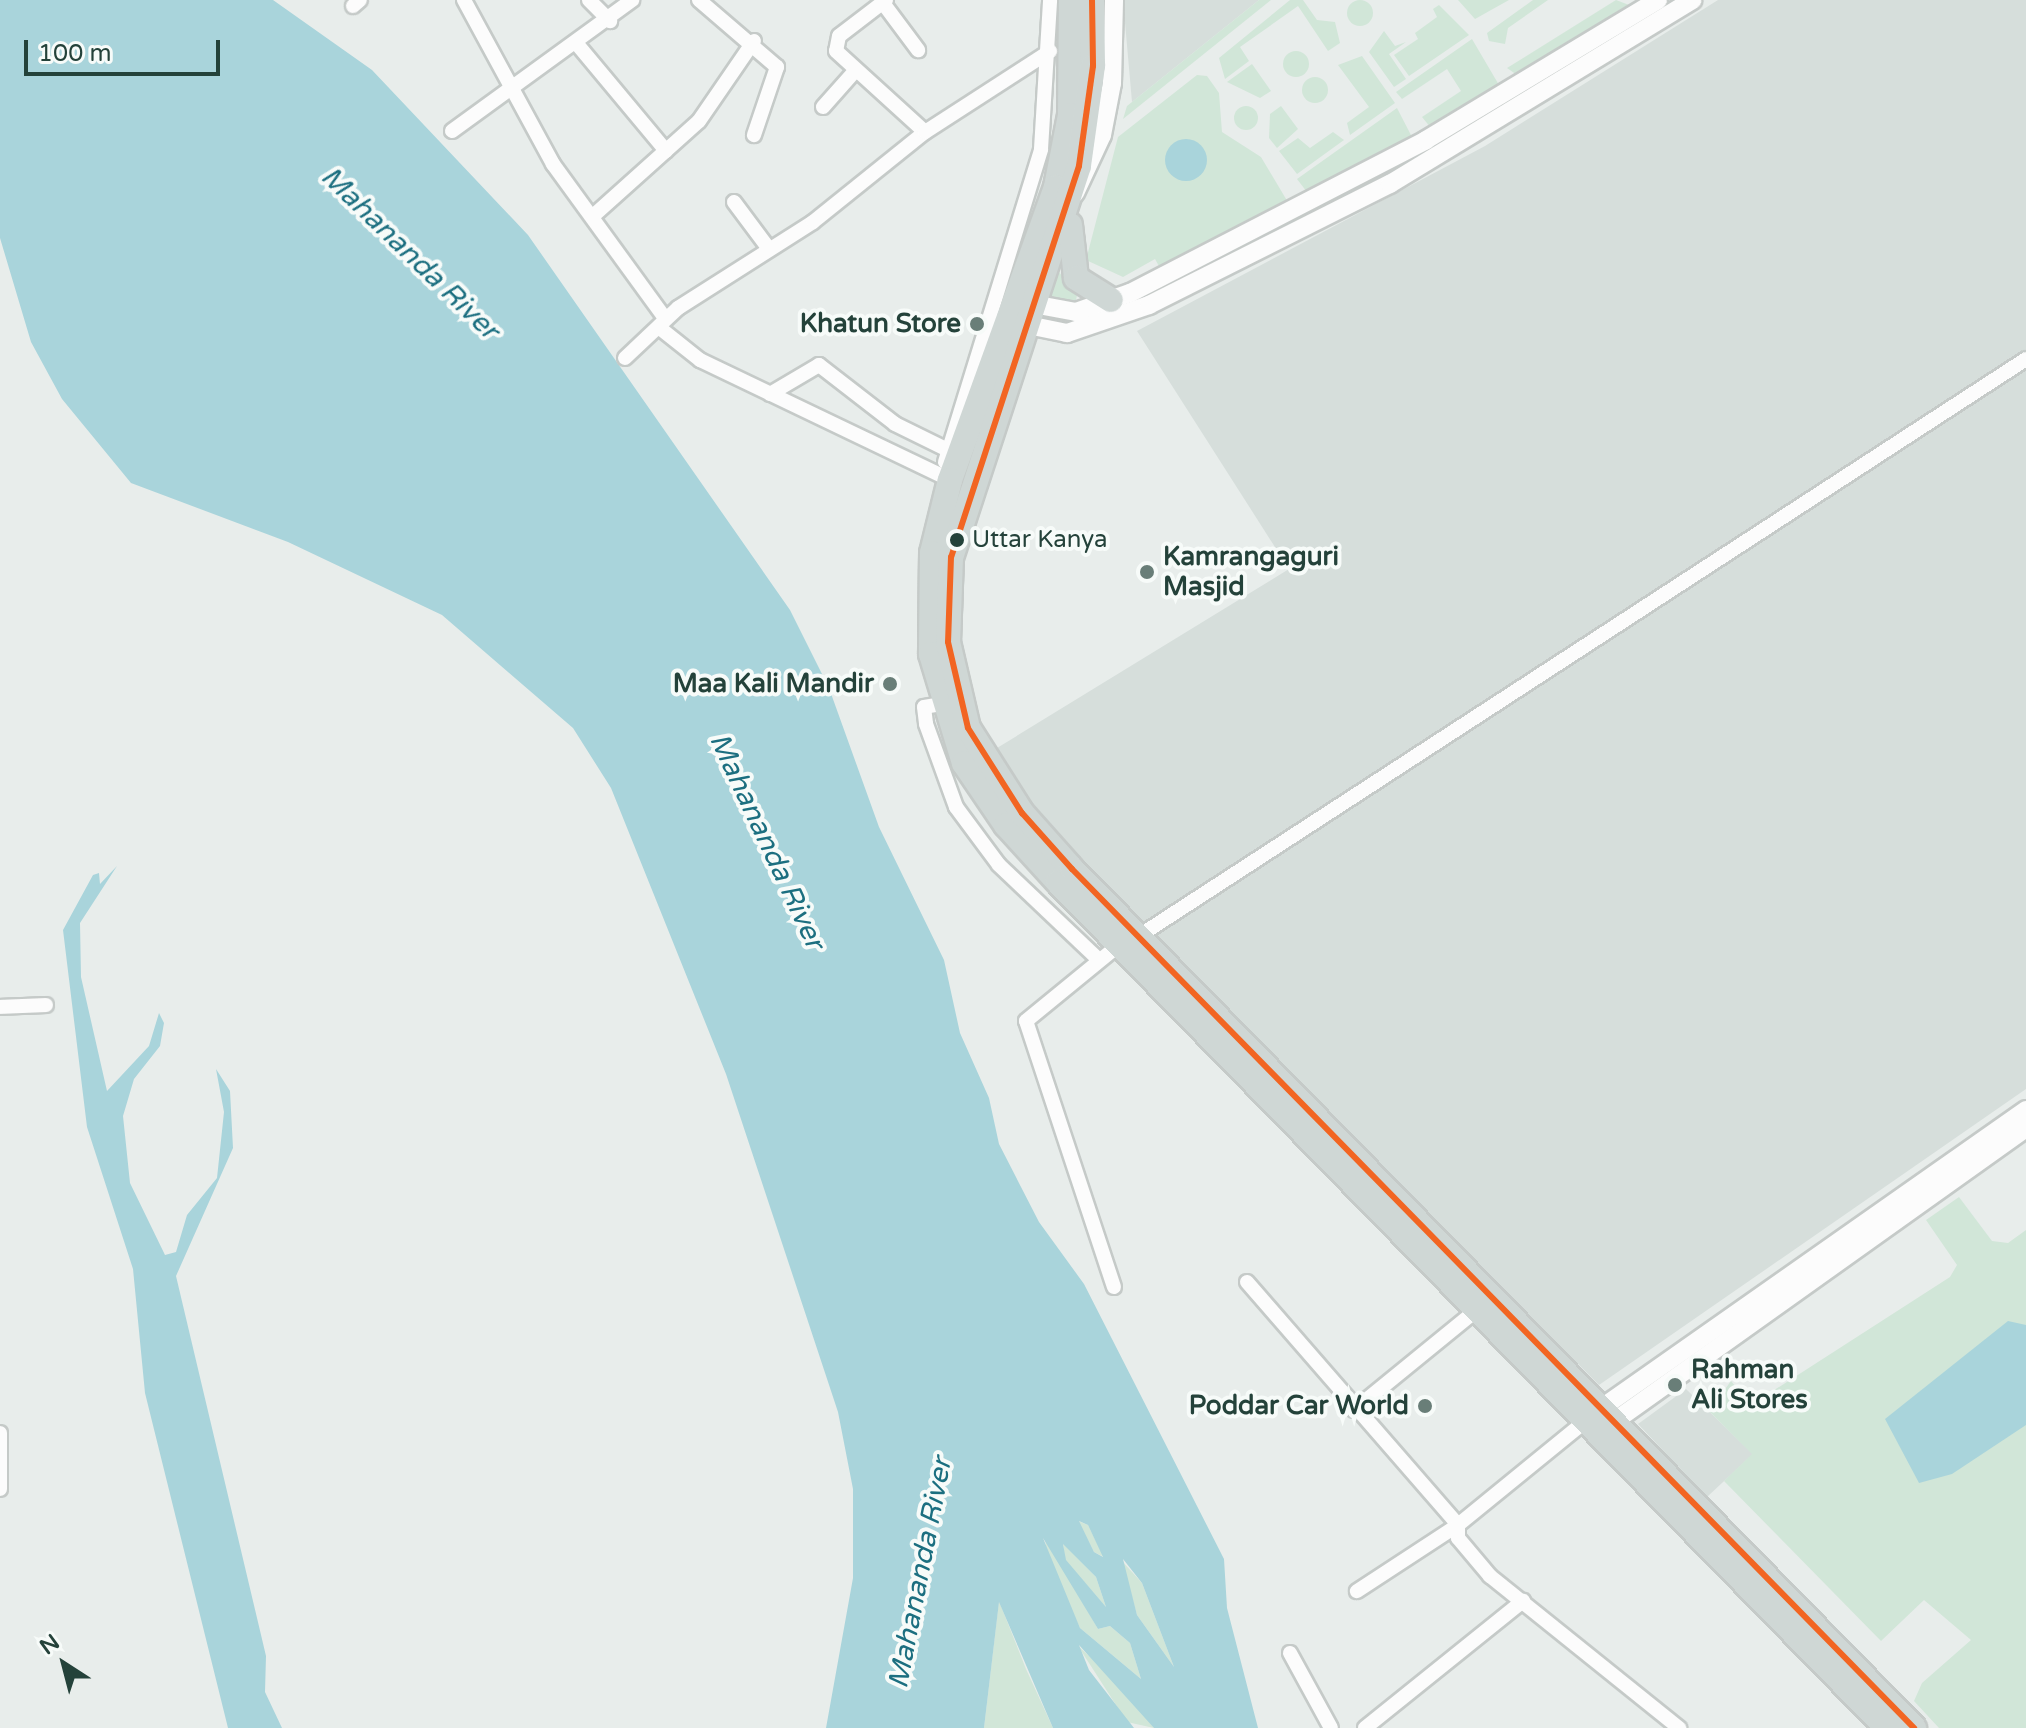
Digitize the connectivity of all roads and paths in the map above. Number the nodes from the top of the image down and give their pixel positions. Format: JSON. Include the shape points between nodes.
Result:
{"nodes":[{"id":1,"x":464,"y":0,"type":"edge"},
{"id":2,"x":589,"y":0,"type":"edge"},
{"id":3,"x":632,"y":0,"type":"edge"},
{"id":4,"x":699,"y":0,"type":"edge"},
{"id":5,"x":1050,"y":0,"type":"edge"},
{"id":6,"x":1071,"y":0,"type":"edge"},
{"id":7,"x":1092,"y":0,"type":"edge"},
{"id":8,"x":1114,"y":0,"type":"edge"},
{"id":9,"x":1658,"y":0,"type":"edge"},
{"id":10,"x":1693,"y":0,"type":"edge"},
{"id":11,"x":885,"y":1,"type":"edge"},
{"id":12,"x":610,"y":21,"type":"junction"},
{"id":13,"x":754,"y":41,"type":"junction"},
{"id":14,"x":577,"y":44,"type":"junction"},
{"id":15,"x":1580,"y":47,"type":"junction"},
{"id":16,"x":918,"y":50,"type":"dead end"},
{"id":17,"x":1050,"y":51,"type":"junction"},
{"id":18,"x":1591,"y":64,"type":"junction"},
{"id":19,"x":855,"y":71,"type":"junction"},
{"id":20,"x":512,"y":81,"type":"junction"},
{"id":21,"x":823,"y":107,"type":"dead end"},
{"id":22,"x":452,"y":131,"type":"dead end"},
{"id":23,"x":925,"y":132,"type":"junction"},
{"id":24,"x":754,"y":135,"type":"dead end"},
{"id":25,"x":666,"y":151,"type":"junction"},
{"id":26,"x":1071,"y":198,"type":"junction"},
{"id":27,"x":734,"y":202,"type":"dead end"},
{"id":28,"x":593,"y":216,"type":"junction"},
{"id":29,"x":1306,"y":217,"type":"junction"},
{"id":30,"x":769,"y":249,"type":"junction"},
{"id":31,"x":1145,"y":296,"type":"junction"},
{"id":32,"x":1111,"y":300,"type":"junction"},
{"id":33,"x":1016,"y":312,"type":"junction"},
{"id":34,"x":663,"y":323,"type":"junction"},
{"id":35,"x":625,"y":358,"type":"dead end"},
{"id":36,"x":2026,"y":359,"type":"edge"},
{"id":37,"x":770,"y":394,"type":"junction"},
{"id":38,"x":954,"y":453,"type":"junction"},
{"id":39,"x":945,"y":478,"type":"junction"},
{"id":40,"x":950,"y":697,"type":"junction"},
{"id":41,"x":1130,"y":940,"type":"junction"},
{"id":42,"x":1099,"y":960,"type":"junction"},
{"id":43,"x":46,"y":1005,"type":"dead end"},
{"id":44,"x":0,"y":1007,"type":"edge"},
{"id":45,"x":2026,"y":1110,"type":"edge"},
{"id":46,"x":2026,"y":1128,"type":"edge"},
{"id":47,"x":1247,"y":1282,"type":"dead end"},
{"id":48,"x":1114,"y":1287,"type":"dead end"},
{"id":49,"x":1479,"y":1308,"type":"junction"},
{"id":50,"x":1354,"y":1410,"type":"junction"},
{"id":51,"x":1601,"y":1419,"type":"junction"},
{"id":52,"x":0,"y":1433,"type":"edge"},
{"id":53,"x":0,"y":1489,"type":"edge"},
{"id":54,"x":1458,"y":1525,"type":"junction"},
{"id":55,"x":1357,"y":1591,"type":"dead end"},
{"id":56,"x":1523,"y":1601,"type":"junction"},
{"id":57,"x":1290,"y":1653,"type":"dead end"},
{"id":58,"x":1331,"y":1728,"type":"edge"},
{"id":59,"x":1365,"y":1728,"type":"edge"},
{"id":60,"x":1679,"y":1728,"type":"edge"},
{"id":61,"x":1887,"y":1728,"type":"edge"},
{"id":62,"x":1914,"y":1728,"type":"edge"}],
"edges":[{"from":1,"to":20,"type":"street"},
{"from":2,"to":12,"type":"street"},
{"from":3,"to":12,"type":"street"},
{"from":4,"to":13,"type":"street"},
{"from":5,"to":17,"type":"street"},
{"from":6,"to":33,"type":"main road","via":[[1062,159]]},
{"from":7,"to":26,"type":"main road","via":[[1087,125]]},
{"from":8,"to":26,"type":"street","via":[[1112,83],[1102,135],[1089,174]]},
{"from":9,"to":15,"type":"street"},
{"from":10,"to":18,"type":"street"},
{"from":11,"to":16,"type":"street"},
{"from":11,"to":19,"type":"street","via":[[839,36],[836,51]]},
{"from":12,"to":14,"type":"street"},
{"from":13,"to":24,"type":"street","via":[[778,77]]},
{"from":13,"to":25,"type":"street","via":[[732,80]]},
{"from":14,"to":20,"type":"street"},
{"from":14,"to":25,"type":"street"},
{"from":15,"to":18,"type":"street"},
{"from":15,"to":29,"type":"street"},
{"from":17,"to":23,"type":"street"},
{"from":17,"to":33,"type":"street"},
{"from":18,"to":29,"type":"street"},
{"from":19,"to":21,"type":"street"},
{"from":19,"to":23,"type":"street"},
{"from":20,"to":22,"type":"street"},
{"from":20,"to":28,"type":"street","via":[[553,164]]},
{"from":23,"to":30,"type":"street","via":[[848,197]]},
{"from":25,"to":28,"type":"street"},
{"from":26,"to":32,"type":"main road","via":[[1072,270],[1088,290]]},
{"from":26,"to":33,"type":"main road"},
{"from":27,"to":30,"type":"street"},
{"from":28,"to":34,"type":"street"},
{"from":29,"to":31,"type":"street"},
{"from":30,"to":34,"type":"street"},
{"from":31,"to":32,"type":"street"},
{"from":31,"to":33,"type":"street","via":[[1067,333]]},
{"from":32,"to":33,"type":"street","via":[[1076,312]]},
{"from":33,"to":38,"type":"main road"},
{"from":33,"to":40,"type":"main road","via":[[959,601]]},
{"from":34,"to":35,"type":"street"},
{"from":34,"to":37,"type":"street","via":[[700,360]]},
{"from":36,"to":41,"type":"street"},
{"from":37,"to":38,"type":"street","via":[[819,365],[895,424]]},
{"from":37,"to":39,"type":"street"},
{"from":38,"to":39,"type":"main road"},
{"from":39,"to":40,"type":"main road","via":[[931,561],[928,630]]},
{"from":40,"to":41,"type":"main road","via":[[1008,794]]},
{"from":40,"to":41,"type":"main road","via":[[956,744],[971,793],[1009,848],[1080,918]]},
{"from":40,"to":42,"type":"street","via":[[924,707],[956,807],[999,865]]},
{"from":41,"to":42,"type":"street"},
{"from":41,"to":49,"type":"main road"},
{"from":41,"to":51,"type":"main road"},
{"from":42,"to":48,"type":"street","via":[[1026,1021]]},
{"from":43,"to":44,"type":"street"},
{"from":45,"to":51,"type":"street"},
{"from":46,"to":51,"type":"street"},
{"from":47,"to":50,"type":"street"},
{"from":49,"to":50,"type":"street"},
{"from":49,"to":51,"type":"main road"},
{"from":50,"to":54,"type":"street"},
{"from":51,"to":54,"type":"street"},
{"from":51,"to":61,"type":"main road"},
{"from":51,"to":62,"type":"main road"},
{"from":52,"to":53,"type":"street"},
{"from":54,"to":55,"type":"street"},
{"from":54,"to":56,"type":"street","via":[[1462,1548]]},
{"from":56,"to":59,"type":"street"},
{"from":56,"to":60,"type":"street"},
{"from":57,"to":58,"type":"street"}]}
